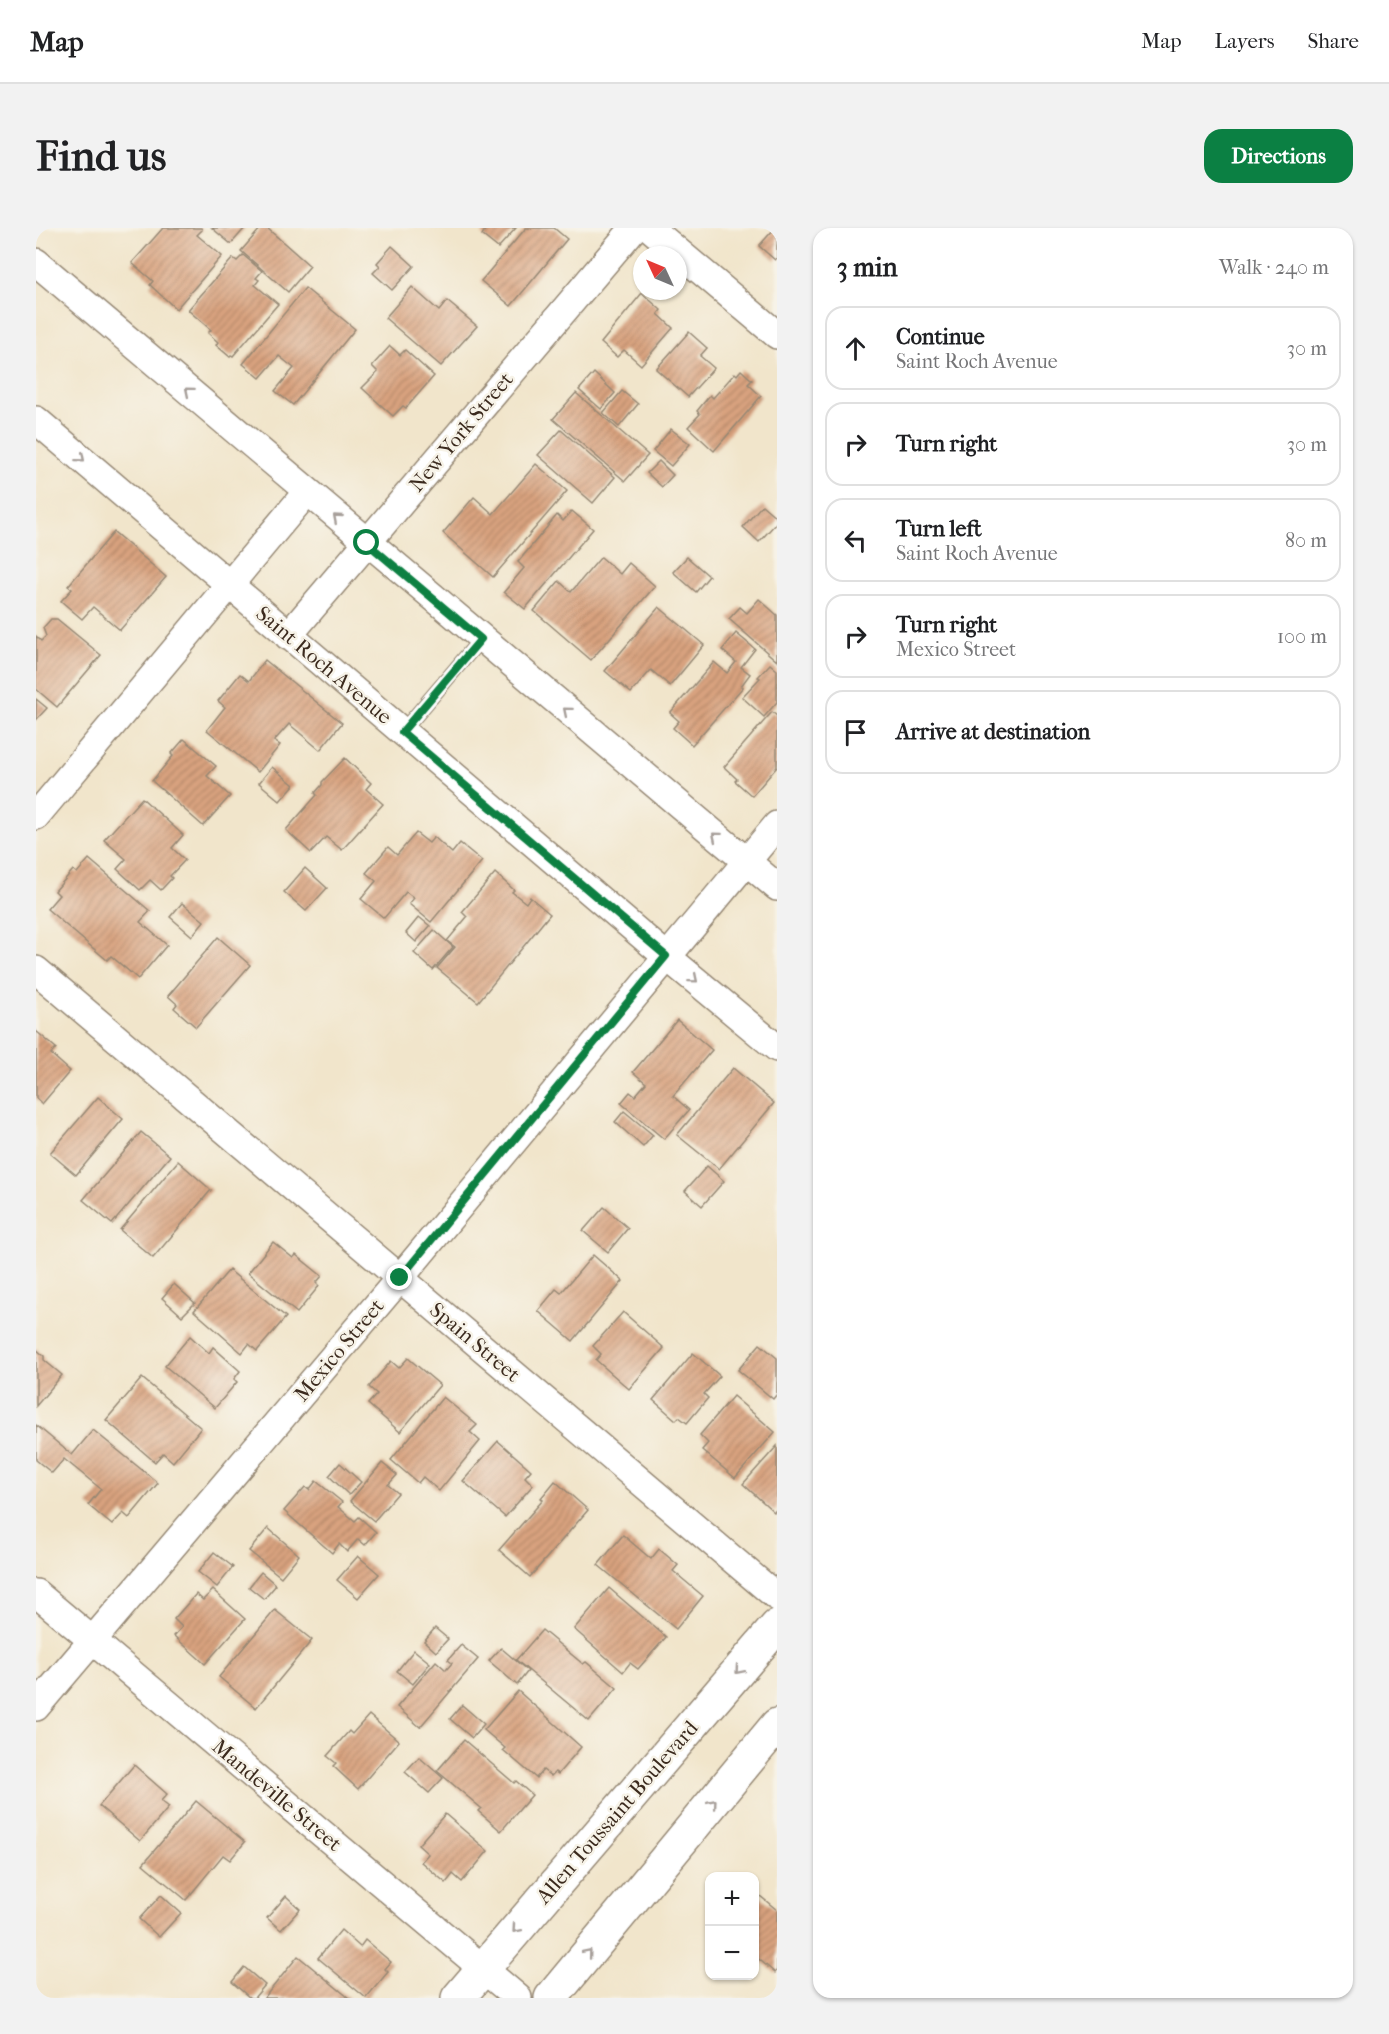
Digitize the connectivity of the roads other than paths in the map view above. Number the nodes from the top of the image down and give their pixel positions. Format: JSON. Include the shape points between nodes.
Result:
{"nodes":[{"id":1,"x":634,"y":228,"type":"edge"},
{"id":2,"x":650,"y":228,"type":"edge"},
{"id":3,"x":36,"y":262,"type":"edge"},
{"id":4,"x":777,"y":335,"type":"edge"},
{"id":5,"x":36,"y":420,"type":"edge"},
{"id":6,"x":307,"y":492,"type":"junction"},
{"id":7,"x":367,"y":543,"type":"junction"},
{"id":8,"x":230,"y":586,"type":"junction"},
{"id":9,"x":288,"y":636,"type":"junction"},
{"id":10,"x":481,"y":639,"type":"junction"},
{"id":11,"x":402,"y":732,"type":"junction"},
{"id":12,"x":36,"y":816,"type":"edge"},
{"id":13,"x":777,"y":825,"type":"edge"},
{"id":14,"x":746,"y":862,"type":"junction"},
{"id":15,"x":777,"y":887,"type":"edge"},
{"id":16,"x":666,"y":956,"type":"junction"},
{"id":17,"x":36,"y":970,"type":"edge"},
{"id":18,"x":777,"y":1048,"type":"edge"},
{"id":19,"x":400,"y":1278,"type":"junction"},
{"id":20,"x":36,"y":1593,"type":"edge"},
{"id":21,"x":777,"y":1597,"type":"edge"},
{"id":22,"x":777,"y":1626,"type":"edge"},
{"id":23,"x":92,"y":1640,"type":"junction"},
{"id":24,"x":36,"y":1707,"type":"edge"},
{"id":25,"x":777,"y":1725,"type":"edge"},
{"id":26,"x":483,"y":1968,"type":"junction"},
{"id":27,"x":458,"y":1998,"type":"edge"},
{"id":28,"x":518,"y":1998,"type":"edge"},
{"id":29,"x":551,"y":1998,"type":"edge"}],
"edges":[{"from":1,"to":7,"type":"street","name":"New York Street"},
{"from":2,"to":4,"type":"street"},
{"from":6,"to":3,"type":"street","one_way":true},
{"from":5,"to":8,"type":"street","name":"Saint Roch Avenue","one_way":true},
{"from":7,"to":6,"type":"street","one_way":true},
{"from":6,"to":8,"type":"street"},
{"from":7,"to":9,"type":"street","name":"New York Street"},
{"from":7,"to":10,"type":"street"},
{"from":8,"to":9,"type":"street","name":"Saint Roch Avenue"},
{"from":8,"to":12,"type":"street"},
{"from":9,"to":11,"type":"street","name":"Saint Roch Avenue"},
{"from":10,"to":11,"type":"lane"},
{"from":14,"to":10,"type":"street","one_way":true},
{"from":11,"to":16,"type":"street","name":"Saint Roch Avenue"},
{"from":13,"to":14,"type":"street","name":"Mexico Street"},
{"from":14,"to":15,"type":"street"},
{"from":14,"to":16,"type":"street","name":"Mexico Street"},
{"from":16,"to":18,"type":"street","name":"Saint Roch Avenue","one_way":true},
{"from":16,"to":19,"type":"street","name":"Mexico Street"},
{"from":17,"to":19,"type":"street","name":"Spain Street"},
{"from":19,"to":21,"type":"street","name":"Spain Street"},
{"from":19,"to":23,"type":"street","name":"Mexico Street"},
{"from":20,"to":23,"type":"street","name":"Mandeville Street"},
{"from":22,"to":26,"type":"street","name":"Allen Toussaint Boulevard","one_way":true},
{"from":23,"to":24,"type":"street","name":"Mexico Street"},
{"from":23,"to":26,"type":"street","name":"Mandeville Street"},
{"from":29,"to":25,"type":"street","one_way":true},
{"from":26,"to":27,"type":"street","name":"Allen Toussaint Boulevard"},
{"from":26,"to":28,"type":"street","name":"Mandeville Street"}]}
